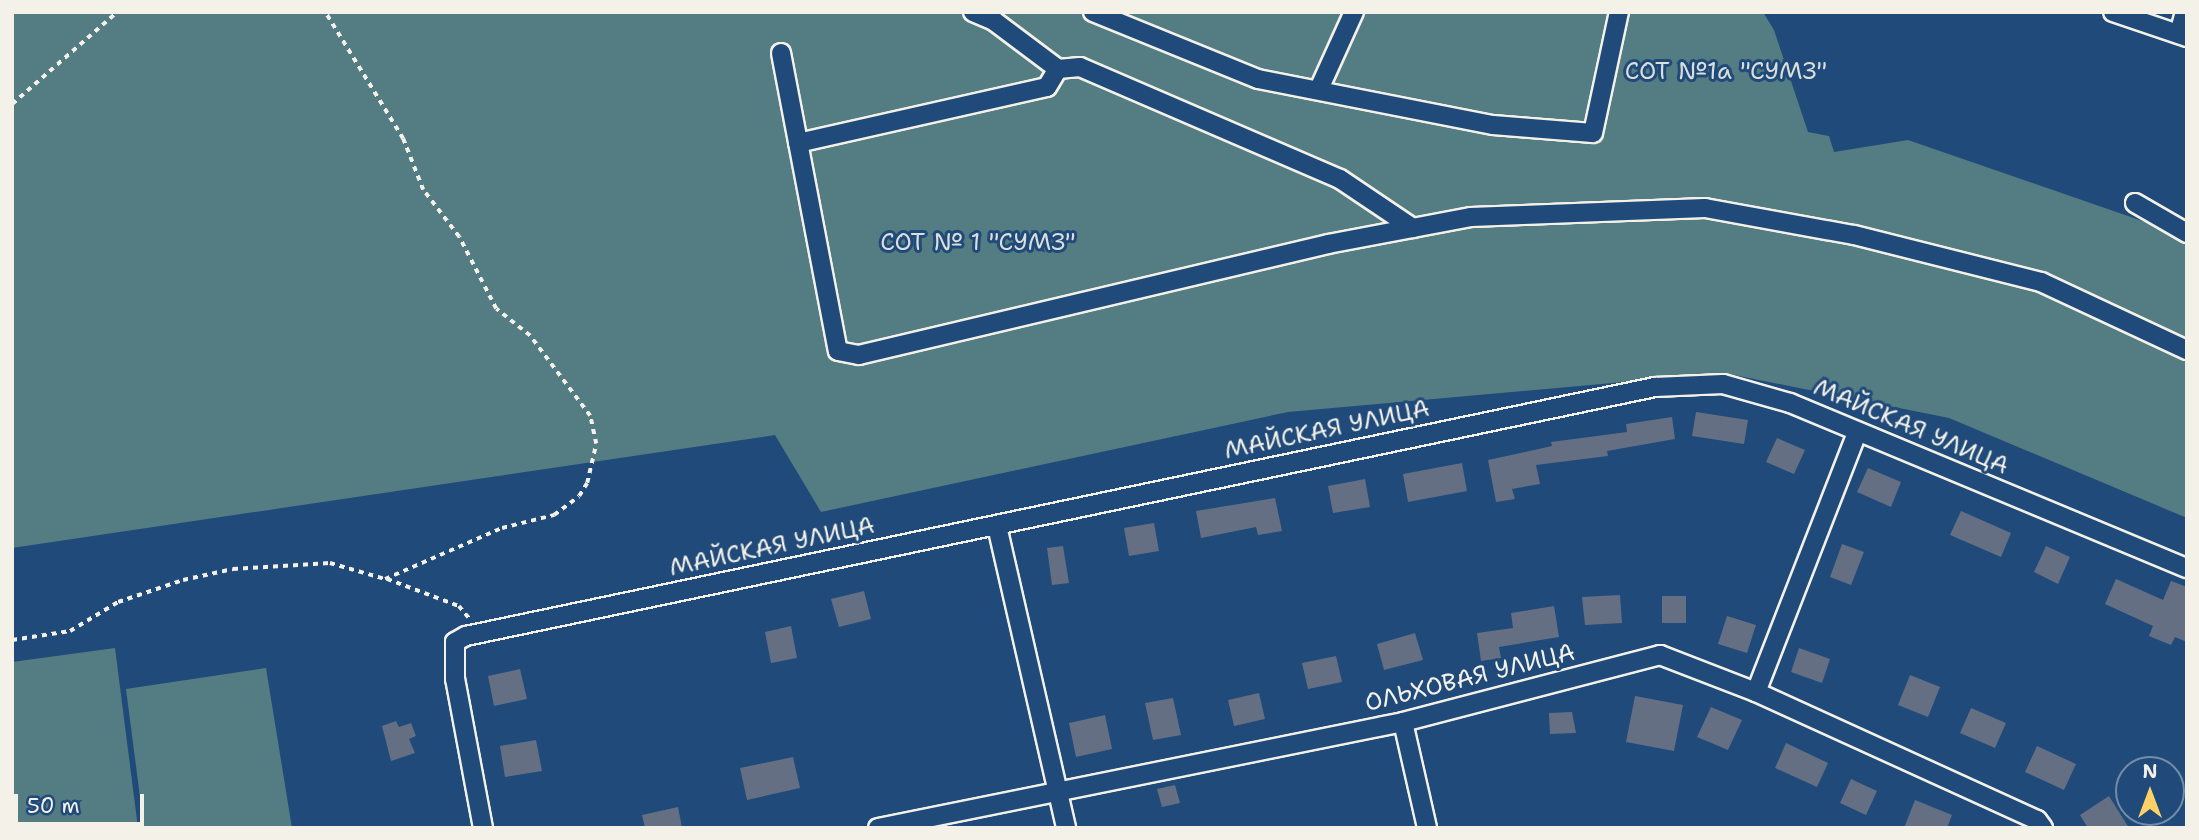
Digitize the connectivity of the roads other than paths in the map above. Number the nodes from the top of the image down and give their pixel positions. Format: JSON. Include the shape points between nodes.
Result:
{"nodes":[{"id":1,"x":973,"y":12,"type":"edge"},
{"id":2,"x":1093,"y":12,"type":"edge"},
{"id":3,"x":1354,"y":12,"type":"edge"},
{"id":4,"x":1619,"y":12,"type":"edge"},
{"id":5,"x":2113,"y":12,"type":"edge"},
{"id":6,"x":2185,"y":12,"type":"edge"},
{"id":7,"x":2183,"y":35,"type":"edge"},
{"id":8,"x":781,"y":53,"type":"dead end"},
{"id":9,"x":1058,"y":69,"type":"junction"},
{"id":10,"x":1319,"y":89,"type":"junction"},
{"id":11,"x":798,"y":143,"type":"junction"},
{"id":12,"x":2135,"y":203,"type":"dead end"},
{"id":13,"x":1413,"y":228,"type":"junction"},
{"id":14,"x":2187,"y":233,"type":"edge"},
{"id":15,"x":2187,"y":350,"type":"edge"},
{"id":16,"x":1857,"y":433,"type":"junction"},
{"id":17,"x":997,"y":526,"type":"junction"},
{"id":18,"x":2187,"y":568,"type":"edge"},
{"id":19,"x":1756,"y":692,"type":"junction"},
{"id":20,"x":1403,"y":722,"type":"junction"},
{"id":21,"x":1058,"y":792,"type":"junction"},
{"id":22,"x":483,"y":828,"type":"edge"},
{"id":23,"x":878,"y":828,"type":"edge"},
{"id":24,"x":1066,"y":828,"type":"edge"},
{"id":25,"x":1427,"y":828,"type":"edge"},
{"id":26,"x":2043,"y":828,"type":"edge"}],
"edges":[{"from":1,"to":9,"type":"street","via":[[994,21]]},
{"from":2,"to":10,"type":"street","via":[[1258,79]]},
{"from":3,"to":10,"type":"street"},
{"from":4,"to":10,"type":"street","via":[[1593,133],[1493,125]]},
{"from":5,"to":7,"type":"street"},
{"from":6,"to":7,"type":"street"},
{"from":8,"to":11,"type":"street"},
{"from":9,"to":11,"type":"street","via":[[1047,87]]},
{"from":9,"to":13,"type":"street","via":[[1080,67],[1340,179]]},
{"from":11,"to":13,"type":"street","via":[[838,351],[859,355]]},
{"from":12,"to":14,"type":"street"},
{"from":13,"to":15,"type":"street","via":[[1471,217],[1705,208],[1854,235],[2041,282]]},
{"from":16,"to":17,"type":"street","name":"МАЙСКАЯ УЛИЦА","via":[[1790,402],[1723,384],[1655,387]]},
{"from":16,"to":18,"type":"street","name":"МАЙСКАЯ УЛИЦА"},
{"from":16,"to":19,"type":"street"},
{"from":17,"to":21,"type":"street"},
{"from":17,"to":22,"type":"street","name":"МАЙСКАЯ УЛИЦА","via":[[455,642],[454,679]]},
{"from":19,"to":20,"type":"street","name":"ОЛЬХОВАЯ УЛИЦА","via":[[1660,655]]},
{"from":19,"to":26,"type":"street","name":"ОЛЬХОВАЯ УЛИЦА","via":[[2037,820]]},
{"from":20,"to":21,"type":"street","name":"ОЛЬХОВАЯ УЛИЦА"},
{"from":20,"to":25,"type":"street"},
{"from":21,"to":23,"type":"street","name":"ОЛЬХОВАЯ УЛИЦА"},
{"from":21,"to":24,"type":"street"}]}
